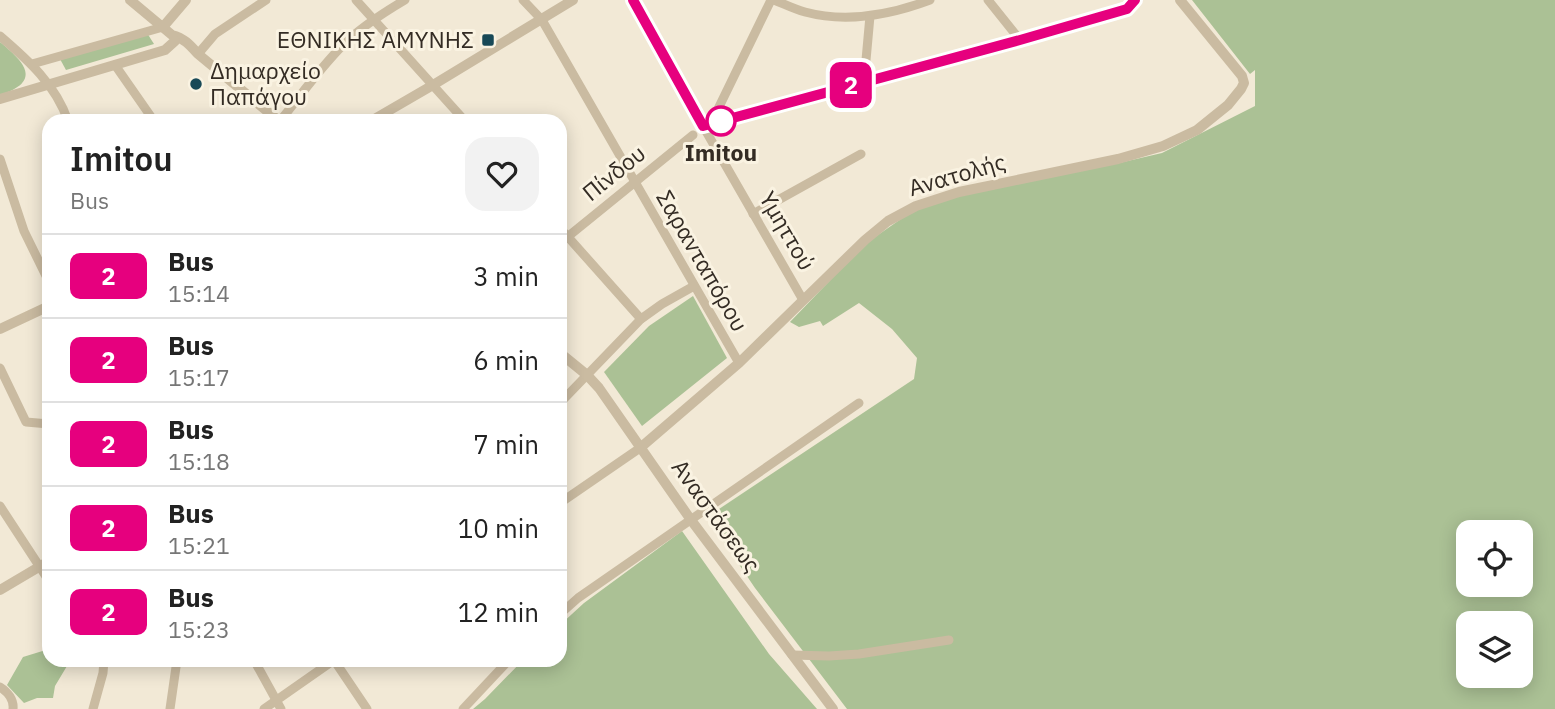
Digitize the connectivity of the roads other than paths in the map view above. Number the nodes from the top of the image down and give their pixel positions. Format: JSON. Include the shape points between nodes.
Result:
{"nodes":[{"id":1,"x":130,"y":0,"type":"edge"},
{"id":2,"x":186,"y":0,"type":"edge"},
{"id":3,"x":266,"y":0,"type":"edge"},
{"id":4,"x":356,"y":0,"type":"edge"},
{"id":5,"x":405,"y":0,"type":"edge"},
{"id":6,"x":523,"y":0,"type":"edge"},
{"id":7,"x":573,"y":0,"type":"edge"},
{"id":8,"x":633,"y":0,"type":"edge"},
{"id":9,"x":773,"y":0,"type":"edge"},
{"id":10,"x":930,"y":0,"type":"edge"},
{"id":11,"x":988,"y":0,"type":"edge"},
{"id":12,"x":1180,"y":0,"type":"edge"},
{"id":13,"x":1135,"y":1,"type":"edge"},
{"id":14,"x":870,"y":16,"type":"junction"},
{"id":15,"x":374,"y":19,"type":"junction"},
{"id":16,"x":542,"y":20,"type":"junction"},
{"id":17,"x":163,"y":27,"type":"junction"},
{"id":18,"x":0,"y":36,"type":"edge"},
{"id":19,"x":174,"y":38,"type":"junction"},
{"id":20,"x":1020,"y":40,"type":"junction"},
{"id":21,"x":198,"y":54,"type":"junction"},
{"id":22,"x":32,"y":64,"type":"junction"},
{"id":23,"x":115,"y":65,"type":"junction"},
{"id":24,"x":863,"y":82,"type":"junction"},
{"id":25,"x":48,"y":84,"type":"junction"},
{"id":26,"x":433,"y":86,"type":"junction"},
{"id":27,"x":0,"y":99,"type":"edge"},
{"id":28,"x":66,"y":114,"type":"edge"},
{"id":29,"x":148,"y":114,"type":"edge"},
{"id":30,"x":271,"y":114,"type":"edge"},
{"id":31,"x":285,"y":114,"type":"edge"},
{"id":32,"x":383,"y":114,"type":"edge"},
{"id":33,"x":459,"y":114,"type":"edge"},
{"id":34,"x":703,"y":126,"type":"junction"},
{"id":35,"x":693,"y":135,"type":"dead end"},
{"id":36,"x":861,"y":153,"type":"dead end"},
{"id":37,"x":0,"y":159,"type":"edge"},
{"id":38,"x":635,"y":184,"type":"junction"},
{"id":39,"x":753,"y":214,"type":"junction"},
{"id":40,"x":567,"y":238,"type":"edge"},
{"id":41,"x":567,"y":243,"type":"edge"},
{"id":42,"x":42,"y":268,"type":"edge"},
{"id":43,"x":694,"y":286,"type":"junction"},
{"id":44,"x":803,"y":300,"type":"junction"},
{"id":45,"x":42,"y":309,"type":"edge"},
{"id":46,"x":641,"y":319,"type":"junction"},
{"id":47,"x":0,"y":329,"type":"edge"},
{"id":48,"x":567,"y":359,"type":"edge"},
{"id":49,"x":739,"y":363,"type":"junction"},
{"id":50,"x":0,"y":368,"type":"edge"},
{"id":51,"x":587,"y":375,"type":"junction"},
{"id":52,"x":567,"y":396,"type":"edge"},
{"id":53,"x":859,"y":403,"type":"dead end"},
{"id":54,"x":42,"y":423,"type":"edge"},
{"id":55,"x":640,"y":448,"type":"junction"},
{"id":56,"x":567,"y":498,"type":"edge"},
{"id":57,"x":0,"y":506,"type":"edge"},
{"id":58,"x":691,"y":520,"type":"junction"},
{"id":59,"x":42,"y":561,"type":"edge"},
{"id":60,"x":42,"y":565,"type":"edge"},
{"id":61,"x":0,"y":590,"type":"edge"},
{"id":62,"x":567,"y":608,"type":"edge"},
{"id":63,"x":949,"y":640,"type":"dead end"},
{"id":64,"x":792,"y":655,"type":"junction"},
{"id":65,"x":104,"y":667,"type":"edge"},
{"id":66,"x":176,"y":667,"type":"edge"},
{"id":67,"x":258,"y":667,"type":"edge"},
{"id":68,"x":325,"y":667,"type":"edge"},
{"id":69,"x":339,"y":667,"type":"edge"},
{"id":70,"x":502,"y":667,"type":"edge"},
{"id":71,"x":0,"y":687,"type":"edge"},
{"id":72,"x":278,"y":705,"type":"edge"},
{"id":73,"x":13,"y":709,"type":"edge"},
{"id":74,"x":93,"y":709,"type":"edge"},
{"id":75,"x":170,"y":709,"type":"edge"},
{"id":76,"x":264,"y":709,"type":"edge"},
{"id":77,"x":367,"y":709,"type":"edge"},
{"id":78,"x":463,"y":709,"type":"edge"},
{"id":79,"x":833,"y":709,"type":"edge"}],
"edges":[{"from":1,"to":17,"type":"street"},
{"from":2,"to":17,"type":"street"},
{"from":3,"to":21,"type":"street","via":[[230,22]]},
{"from":4,"to":15,"type":"street"},
{"from":5,"to":15,"type":"street"},
{"from":6,"to":16,"type":"street","name":"Σαρανταπόρου"},
{"from":7,"to":16,"type":"street"},
{"from":8,"to":34,"type":"street","name":"Υμηττού"},
{"from":9,"to":14,"type":"street","via":[[814,14]]},
{"from":9,"to":34,"type":"street","via":[[718,109]]},
{"from":10,"to":14,"type":"street"},
{"from":11,"to":20,"type":"street"},
{"from":12,"to":44,"type":"street","name":"Ανατολής","via":[[1242,76],[1241,89],[1218,114],[1163,146],[916,206],[865,240]]},
{"from":13,"to":20,"type":"street","via":[[1127,9]]},
{"from":14,"to":24,"type":"street"},
{"from":15,"to":26,"type":"street"},
{"from":15,"to":31,"type":"street","via":[[345,43]]},
{"from":16,"to":26,"type":"street"},
{"from":16,"to":38,"type":"street","name":"Σαρανταπόρου"},
{"from":17,"to":19,"type":"street"},
{"from":17,"to":22,"type":"street"},
{"from":18,"to":22,"type":"street"},
{"from":19,"to":21,"type":"street"},
{"from":19,"to":23,"type":"street","via":[[165,50]]},
{"from":20,"to":24,"type":"street"},
{"from":21,"to":30,"type":"street"},
{"from":22,"to":25,"type":"street"},
{"from":23,"to":25,"type":"street"},
{"from":23,"to":29,"type":"street"},
{"from":24,"to":34,"type":"street"},
{"from":25,"to":27,"type":"street"},
{"from":25,"to":28,"type":"street"},
{"from":26,"to":32,"type":"street"},
{"from":26,"to":33,"type":"street"},
{"from":34,"to":39,"type":"street","name":"Υμηττού"},
{"from":35,"to":38,"type":"street","name":"Πίνδου"},
{"from":36,"to":39,"type":"street"},
{"from":37,"to":42,"type":"street","via":[[24,231]]},
{"from":38,"to":40,"type":"street","name":"Πίνδου"},
{"from":38,"to":43,"type":"street","name":"Σαρανταπόρου"},
{"from":39,"to":44,"type":"street","name":"Υμηττού"},
{"from":41,"to":46,"type":"street"},
{"from":43,"to":46,"type":"street"},
{"from":43,"to":49,"type":"street","name":"Σαρανταπόρου"},
{"from":44,"to":49,"type":"street","name":"Ανατολής"},
{"from":45,"to":47,"type":"street"},
{"from":46,"to":51,"type":"street"},
{"from":48,"to":51,"type":"street","name":"Αναστάσεως"},
{"from":49,"to":55,"type":"street","name":"Ανατολής"},
{"from":50,"to":54,"type":"street","via":[[26,422]]},
{"from":51,"to":52,"type":"street"},
{"from":51,"to":55,"type":"street","name":"Αναστάσεως"},
{"from":53,"to":58,"type":"street"},
{"from":55,"to":56,"type":"street"},
{"from":55,"to":58,"type":"street","name":"Αναστάσεως"},
{"from":57,"to":59,"type":"street"},
{"from":58,"to":62,"type":"street"},
{"from":58,"to":64,"type":"street","name":"Αναστάσεως"},
{"from":60,"to":61,"type":"street"},
{"from":63,"to":64,"type":"street","via":[[859,654]]},
{"from":64,"to":79,"type":"street","name":"Αναστάσεως"},
{"from":65,"to":74,"type":"street"},
{"from":66,"to":75,"type":"street"},
{"from":67,"to":72,"type":"street"},
{"from":68,"to":72,"type":"street"},
{"from":69,"to":77,"type":"street"},
{"from":70,"to":78,"type":"street"},
{"from":71,"to":73,"type":"street"},
{"from":72,"to":76,"type":"street"}]}
